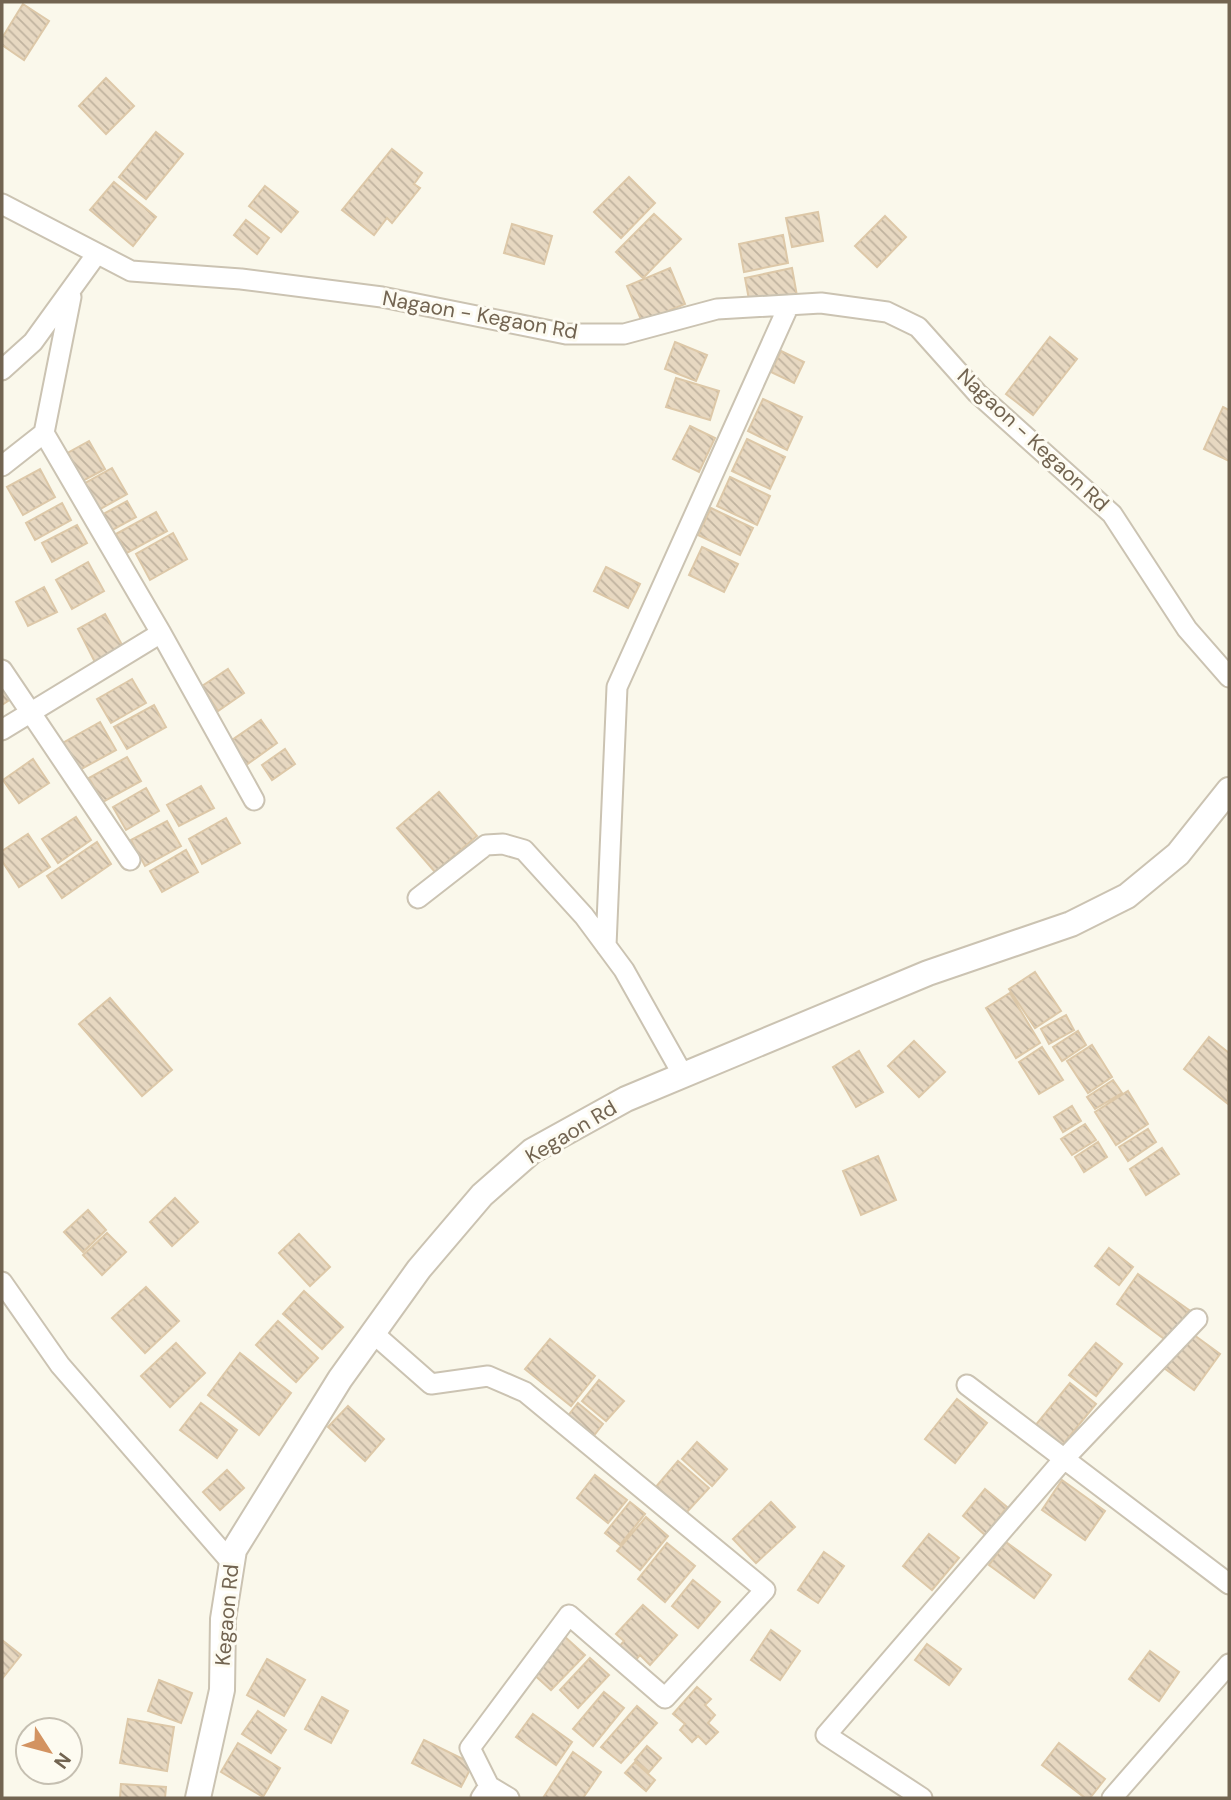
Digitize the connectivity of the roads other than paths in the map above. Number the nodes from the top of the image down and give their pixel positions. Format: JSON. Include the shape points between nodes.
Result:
{"nodes":[{"id":1,"x":2,"y":204,"type":"edge"},
{"id":2,"x":96,"y":256,"type":"junction"},
{"id":3,"x":72,"y":290,"type":"junction"},
{"id":4,"x":789,"y":305,"type":"junction"},
{"id":5,"x":2,"y":370,"type":"edge"},
{"id":6,"x":44,"y":433,"type":"junction"},
{"id":7,"x":2,"y":466,"type":"edge"},
{"id":8,"x":161,"y":633,"type":"junction"},
{"id":9,"x":2,"y":670,"type":"edge"},
{"id":10,"x":1229,"y":677,"type":"edge"},
{"id":11,"x":30,"y":712,"type":"junction"},
{"id":12,"x":2,"y":730,"type":"edge"},
{"id":13,"x":1229,"y":790,"type":"edge"},
{"id":14,"x":254,"y":800,"type":"dead end"},
{"id":15,"x":130,"y":860,"type":"dead end"},
{"id":16,"x":418,"y":898,"type":"dead end"},
{"id":17,"x":606,"y":946,"type":"junction"},
{"id":18,"x":683,"y":1075,"type":"junction"},
{"id":19,"x":2,"y":1282,"type":"edge"},
{"id":20,"x":1197,"y":1319,"type":"dead end"},
{"id":21,"x":373,"y":1333,"type":"junction"},
{"id":22,"x":967,"y":1385,"type":"dead end"},
{"id":23,"x":1063,"y":1460,"type":"junction"},
{"id":24,"x":231,"y":1562,"type":"junction"},
{"id":25,"x":1229,"y":1584,"type":"edge"},
{"id":26,"x":1229,"y":1664,"type":"edge"},
{"id":27,"x":485,"y":1792,"type":"edge"},
{"id":28,"x":898,"y":1792,"type":"edge"},
{"id":29,"x":198,"y":1798,"type":"edge"},
{"id":30,"x":509,"y":1798,"type":"edge"},
{"id":31,"x":922,"y":1798,"type":"edge"},
{"id":32,"x":1112,"y":1798,"type":"edge"}],
"edges":[{"from":1,"to":2,"type":"street","name":"Nagaon - Kegaon Rd"},
{"from":2,"to":3,"type":"street"},
{"from":2,"to":4,"type":"street","name":"Nagaon - Kegaon Rd","via":[[131,271],[241,279],[382,298],[566,334],[624,334],[718,309]]},
{"from":3,"to":5,"type":"street","via":[[33,342]]},
{"from":3,"to":6,"type":"street"},
{"from":4,"to":10,"type":"street","name":"Nagaon - Kegaon Rd","via":[[821,303],[887,312],[918,327],[977,393],[1112,514],[1187,629]]},
{"from":4,"to":17,"type":"street","via":[[617,687]]},
{"from":6,"to":7,"type":"street"},
{"from":6,"to":8,"type":"street"},
{"from":8,"to":11,"type":"street"},
{"from":8,"to":14,"type":"street"},
{"from":9,"to":11,"type":"street"},
{"from":11,"to":12,"type":"street"},
{"from":11,"to":15,"type":"street"},
{"from":13,"to":18,"type":"street","name":"Kegaon Rd","via":[[1178,854],[1127,896],[1071,924],[928,973]]},
{"from":16,"to":17,"type":"street","via":[[486,845],[503,844],[524,850]]},
{"from":17,"to":18,"type":"street"},
{"from":18,"to":21,"type":"street","name":"Kegaon Rd","via":[[626,1099],[532,1151],[482,1195],[419,1269]]},
{"from":19,"to":24,"type":"street","via":[[60,1365]]},
{"from":20,"to":23,"type":"street"},
{"from":21,"to":24,"type":"street","name":"Kegaon Rd","via":[[271,1486]]},
{"from":21,"to":27,"type":"street","via":[[431,1384],[488,1376],[525,1392],[765,1590],[665,1698],[569,1615],[470,1748]]},
{"from":22,"to":23,"type":"street"},
{"from":23,"to":25,"type":"street"},
{"from":23,"to":28,"type":"street","via":[[827,1735]]},
{"from":24,"to":29,"type":"street","name":"Kegaon Rd","via":[[223,1619],[222,1690]]},
{"from":26,"to":32,"type":"street"},
{"from":27,"to":30,"type":"street"},
{"from":28,"to":31,"type":"street"}]}
